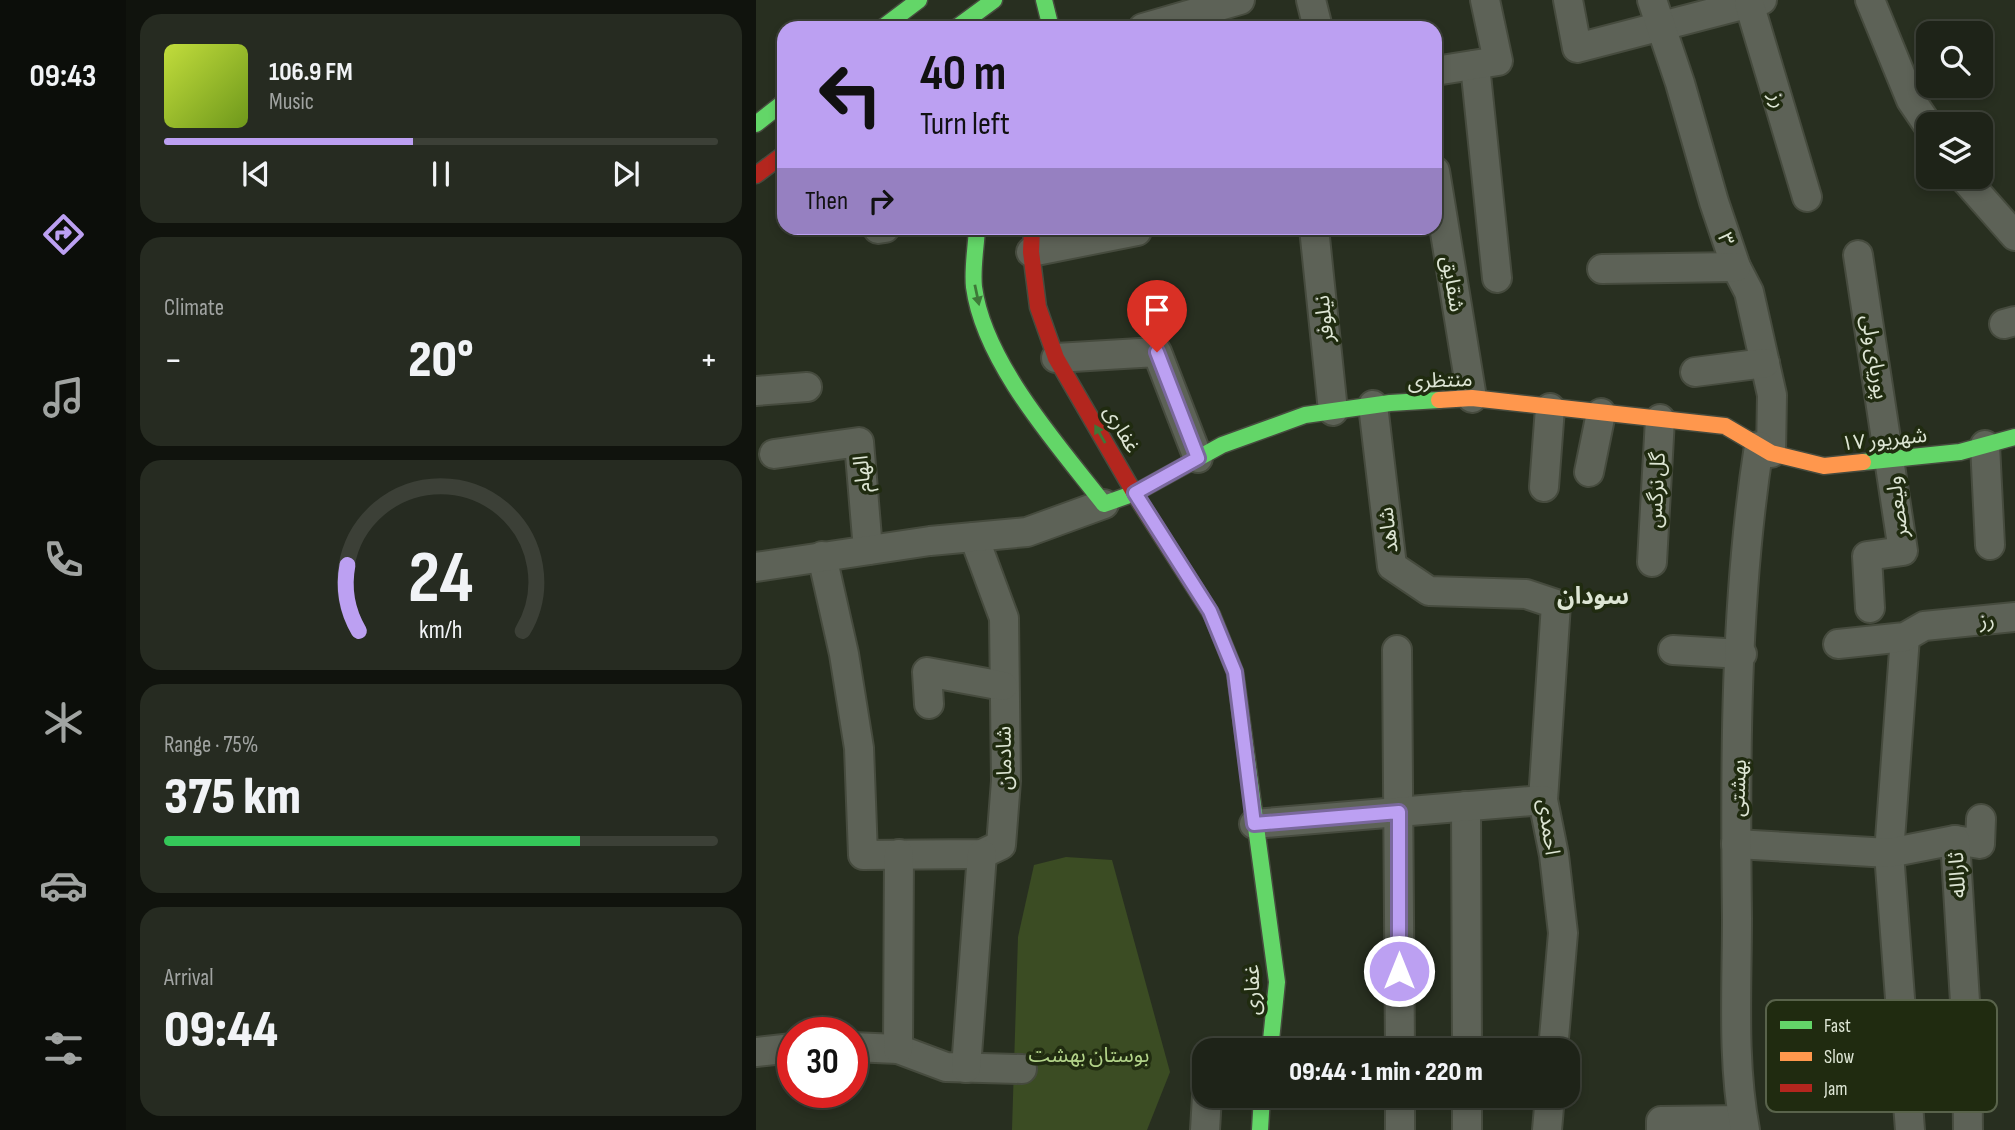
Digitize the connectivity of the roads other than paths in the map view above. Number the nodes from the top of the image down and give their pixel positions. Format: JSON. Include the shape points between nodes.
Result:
{"nodes":[{"id":1,"x":919,"y":0,"type":"edge"},
{"id":2,"x":994,"y":0,"type":"edge"},
{"id":3,"x":1044,"y":0,"type":"edge"},
{"id":4,"x":1240,"y":0,"type":"edge"},
{"id":5,"x":1311,"y":0,"type":"edge"},
{"id":6,"x":1485,"y":0,"type":"edge"},
{"id":7,"x":1568,"y":0,"type":"edge"},
{"id":8,"x":1652,"y":0,"type":"edge"},
{"id":9,"x":1870,"y":0,"type":"edge"},
{"id":10,"x":1755,"y":2,"type":"edge"},
{"id":11,"x":883,"y":18,"type":"edge"},
{"id":12,"x":966,"y":21,"type":"edge"},
{"id":13,"x":1049,"y":21,"type":"edge"},
{"id":14,"x":1167,"y":21,"type":"edge"},
{"id":15,"x":1316,"y":21,"type":"edge"},
{"id":16,"x":1661,"y":28,"type":"junction"},
{"id":17,"x":1475,"y":65,"type":"junction"},
{"id":18,"x":1442,"y":70,"type":"edge"},
{"id":19,"x":777,"y":108,"type":"edge"},
{"id":20,"x":1919,"y":112,"type":"edge"},
{"id":21,"x":756,"y":124,"type":"edge"},
{"id":22,"x":777,"y":159,"type":"edge"},
{"id":23,"x":756,"y":174,"type":"edge"},
{"id":24,"x":1975,"y":189,"type":"edge"},
{"id":25,"x":1807,"y":197,"type":"dead end"},
{"id":26,"x":1442,"y":214,"type":"edge"},
{"id":27,"x":2012,"y":228,"type":"edge"},
{"id":28,"x":977,"y":235,"type":"edge"},
{"id":29,"x":1090,"y":235,"type":"edge"},
{"id":30,"x":1315,"y":235,"type":"edge"},
{"id":31,"x":1031,"y":240,"type":"edge"},
{"id":32,"x":1858,"y":255,"type":"dead end"},
{"id":33,"x":1736,"y":267,"type":"junction"},
{"id":34,"x":1602,"y":269,"type":"dead end"},
{"id":35,"x":1497,"y":278,"type":"dead end"},
{"id":36,"x":1056,"y":358,"type":"junction"},
{"id":37,"x":1765,"y":363,"type":"junction"},
{"id":38,"x":1695,"y":372,"type":"dead end"},
{"id":39,"x":807,"y":387,"type":"dead end"},
{"id":40,"x":756,"y":391,"type":"edge"},
{"id":41,"x":1472,"y":398,"type":"junction"},
{"id":42,"x":1373,"y":405,"type":"junction"},
{"id":43,"x":1549,"y":408,"type":"junction"},
{"id":44,"x":1333,"y":411,"type":"junction"},
{"id":45,"x":1601,"y":414,"type":"junction"},
{"id":46,"x":1660,"y":419,"type":"junction"},
{"id":47,"x":2015,"y":437,"type":"edge"},
{"id":48,"x":1985,"y":445,"type":"junction"},
{"id":49,"x":1765,"y":450,"type":"junction"},
{"id":50,"x":774,"y":454,"type":"dead end"},
{"id":51,"x":1198,"y":458,"type":"junction"},
{"id":52,"x":1891,"y":459,"type":"junction"},
{"id":53,"x":1590,"y":472,"type":"dead end"},
{"id":54,"x":1544,"y":487,"type":"dead end"},
{"id":55,"x":1135,"y":493,"type":"junction"},
{"id":56,"x":1104,"y":504,"type":"junction"},
{"id":57,"x":974,"y":537,"type":"junction"},
{"id":58,"x":1990,"y":545,"type":"dead end"},
{"id":59,"x":868,"y":550,"type":"junction"},
{"id":60,"x":822,"y":556,"type":"junction"},
{"id":61,"x":1652,"y":562,"type":"dead end"},
{"id":62,"x":756,"y":567,"type":"edge"},
{"id":63,"x":1556,"y":604,"type":"joint"},
{"id":64,"x":1870,"y":608,"type":"dead end"},
{"id":65,"x":2015,"y":617,"type":"edge"},
{"id":66,"x":1905,"y":637,"type":"junction"},
{"id":67,"x":1838,"y":645,"type":"dead end"},
{"id":68,"x":1397,"y":650,"type":"dead end"},
{"id":69,"x":1673,"y":650,"type":"dead end"},
{"id":70,"x":1742,"y":654,"type":"junction"},
{"id":71,"x":1003,"y":686,"type":"junction"},
{"id":72,"x":929,"y":704,"type":"dead end"},
{"id":73,"x":1543,"y":800,"type":"junction"},
{"id":74,"x":1466,"y":806,"type":"junction"},
{"id":75,"x":1399,"y":812,"type":"junction"},
{"id":76,"x":1982,"y":819,"type":"dead end"},
{"id":77,"x":1254,"y":824,"type":"junction"},
{"id":78,"x":1955,"y":840,"type":"junction"},
{"id":79,"x":1736,"y":844,"type":"junction"},
{"id":80,"x":1889,"y":853,"type":"junction"},
{"id":81,"x":899,"y":854,"type":"junction"},
{"id":82,"x":982,"y":854,"type":"junction"},
{"id":83,"x":1900,"y":1000,"type":"edge"},
{"id":84,"x":1965,"y":1000,"type":"edge"},
{"id":85,"x":1271,"y":1038,"type":"edge"},
{"id":86,"x":1400,"y":1038,"type":"edge"},
{"id":87,"x":1467,"y":1038,"type":"edge"},
{"id":88,"x":1554,"y":1038,"type":"edge"},
{"id":89,"x":868,"y":1047,"type":"edge"},
{"id":90,"x":898,"y":1049,"type":"junction"},
{"id":91,"x":777,"y":1050,"type":"edge"},
{"id":92,"x":756,"y":1052,"type":"edge"},
{"id":93,"x":967,"y":1068,"type":"junction"},
{"id":94,"x":1022,"y":1069,"type":"dead end"},
{"id":95,"x":1206,"y":1108,"type":"edge"},
{"id":96,"x":1261,"y":1108,"type":"edge"},
{"id":97,"x":1400,"y":1108,"type":"edge"},
{"id":98,"x":1467,"y":1108,"type":"edge"},
{"id":99,"x":1549,"y":1108,"type":"edge"},
{"id":100,"x":1909,"y":1112,"type":"edge"},
{"id":101,"x":1968,"y":1112,"type":"edge"},
{"id":102,"x":1744,"y":1125,"type":"edge"},
{"id":103,"x":1205,"y":1130,"type":"edge"},
{"id":104,"x":1260,"y":1130,"type":"edge"},
{"id":105,"x":1400,"y":1130,"type":"edge"},
{"id":106,"x":1467,"y":1130,"type":"edge"},
{"id":107,"x":1547,"y":1130,"type":"edge"},
{"id":108,"x":1661,"y":1130,"type":"edge"},
{"id":109,"x":1910,"y":1130,"type":"edge"},
{"id":110,"x":1968,"y":1130,"type":"edge"}],
"edges":[{"from":1,"to":11,"type":"street"},
{"from":2,"to":12,"type":"street"},
{"from":3,"to":13,"type":"street"},
{"from":4,"to":14,"type":"street"},
{"from":5,"to":15,"type":"street"},
{"from":6,"to":17,"type":"street","via":[[1498,61]]},
{"from":7,"to":16,"type":"street","via":[[1577,48]]},
{"from":8,"to":16,"type":"street","name":"۳"},
{"from":9,"to":20,"type":"street"},
{"from":10,"to":16,"type":"street"},
{"from":10,"to":25,"type":"street","name":"رز"},
{"from":16,"to":33,"type":"street","name":"۳"},
{"from":17,"to":18,"type":"street"},
{"from":17,"to":35,"type":"street"},
{"from":19,"to":21,"type":"street"},
{"from":22,"to":23,"type":"street"},
{"from":24,"to":27,"type":"street"},
{"from":26,"to":41,"type":"street","name":"شقایق"},
{"from":28,"to":56,"type":"street","one_way":true,"via":[[974,290],[990,342]]},
{"from":29,"to":31,"type":"street"},
{"from":30,"to":44,"type":"street","name":"نیلوفر"},
{"from":31,"to":36,"type":"street","name":"غفاری","via":[[1038,307]]},
{"from":32,"to":52,"type":"street","name":"پوریای ولی"},
{"from":33,"to":34,"type":"street"},
{"from":33,"to":37,"type":"street","name":"۳","via":[[1749,292]]},
{"from":36,"to":51,"type":"street","via":[[1157,352]]},
{"from":55,"to":36,"type":"street","name":"غفاری","one_way":true},
{"from":37,"to":38,"type":"street"},
{"from":37,"to":49,"type":"street","name":"۳","via":[[1772,395]]},
{"from":39,"to":40,"type":"street"},
{"from":41,"to":42,"type":"street","name":"منتظری"},
{"from":41,"to":43,"type":"street","name":"منتظری"},
{"from":42,"to":44,"type":"street","name":"منتظری"},
{"from":42,"to":63,"type":"street","name":"شاهد","via":[[1392,566],[1429,591],[1526,594]]},
{"from":43,"to":45,"type":"street","name":"منتظری"},
{"from":43,"to":54,"type":"street"},
{"from":44,"to":51,"type":"street","name":"منتظری","via":[[1305,415]]},
{"from":45,"to":46,"type":"street","name":"منتظری"},
{"from":45,"to":53,"type":"street"},
{"from":46,"to":49,"type":"street","name":"منتظری","via":[[1725,426]]},
{"from":46,"to":61,"type":"street","name":"گل نرگس"},
{"from":47,"to":48,"type":"street","name":"۱۷ شهریور"},
{"from":48,"to":52,"type":"street","name":"۱۷ شهریور"},
{"from":48,"to":58,"type":"street"},
{"from":49,"to":52,"type":"street","name":"۱۷ شهریور","via":[[1824,466]]},
{"from":49,"to":70,"type":"street","name":"بهشتی","via":[[1746,531]]},
{"from":50,"to":59,"type":"street","name":"الهام","via":[[859,442]]},
{"from":51,"to":55,"type":"street","name":"منتظری"},
{"from":52,"to":64,"type":"street","name":"ولیعصر","via":[[1903,551],[1867,556]]},
{"from":55,"to":56,"type":"street","name":"منتظری"},
{"from":55,"to":77,"type":"street","name":"غفاری","via":[[1210,611],[1235,672]]},
{"from":56,"to":57,"type":"street","via":[[1027,532]]},
{"from":57,"to":59,"type":"street"},
{"from":57,"to":71,"type":"street","name":"شادمان","via":[[1004,618]]},
{"from":59,"to":60,"type":"street"},
{"from":60,"to":62,"type":"street"},
{"from":60,"to":81,"type":"street","via":[[859,748],[863,855]]},
{"from":63,"to":73,"type":"street","name":"احمدی"},
{"from":65,"to":66,"type":"street","name":"رز","via":[[1924,626]]},
{"from":66,"to":67,"type":"street","name":"رز"},
{"from":66,"to":80,"type":"street"},
{"from":68,"to":75,"type":"street"},
{"from":69,"to":70,"type":"street"},
{"from":70,"to":79,"type":"street","name":"بهشتی"},
{"from":71,"to":72,"type":"street","via":[[927,672]]},
{"from":71,"to":82,"type":"street","name":"شادمان","via":[[1006,781],[1001,845]]},
{"from":73,"to":74,"type":"street"},
{"from":73,"to":88,"type":"street","name":"احمدی","via":[[1563,933]]},
{"from":74,"to":75,"type":"street"},
{"from":74,"to":87,"type":"street"},
{"from":75,"to":77,"type":"street"},
{"from":75,"to":86,"type":"street"},
{"from":76,"to":78,"type":"street","via":[[1980,844]]},
{"from":77,"to":85,"type":"street","name":"غفاری","via":[[1277,982]]},
{"from":78,"to":80,"type":"street","name":"ثارالله"},
{"from":78,"to":84,"type":"street","name":"ثارالله"},
{"from":79,"to":80,"type":"street","name":"ثارالله"},
{"from":79,"to":102,"type":"street","name":"بهشتی","via":[[1738,1088]]},
{"from":80,"to":83,"type":"street"},
{"from":81,"to":82,"type":"street"},
{"from":81,"to":90,"type":"street"},
{"from":82,"to":93,"type":"street"},
{"from":89,"to":90,"type":"street"},
{"from":90,"to":93,"type":"street","via":[[946,1067]]},
{"from":91,"to":92,"type":"street"},
{"from":93,"to":94,"type":"street"},
{"from":95,"to":103,"type":"street"},
{"from":96,"to":104,"type":"street"},
{"from":97,"to":105,"type":"street"},
{"from":98,"to":106,"type":"street"},
{"from":99,"to":107,"type":"street"},
{"from":100,"to":109,"type":"street"},
{"from":101,"to":110,"type":"street","name":"ثارالله"},
{"from":102,"to":108,"type":"street","via":[[1661,1121]]}]}
